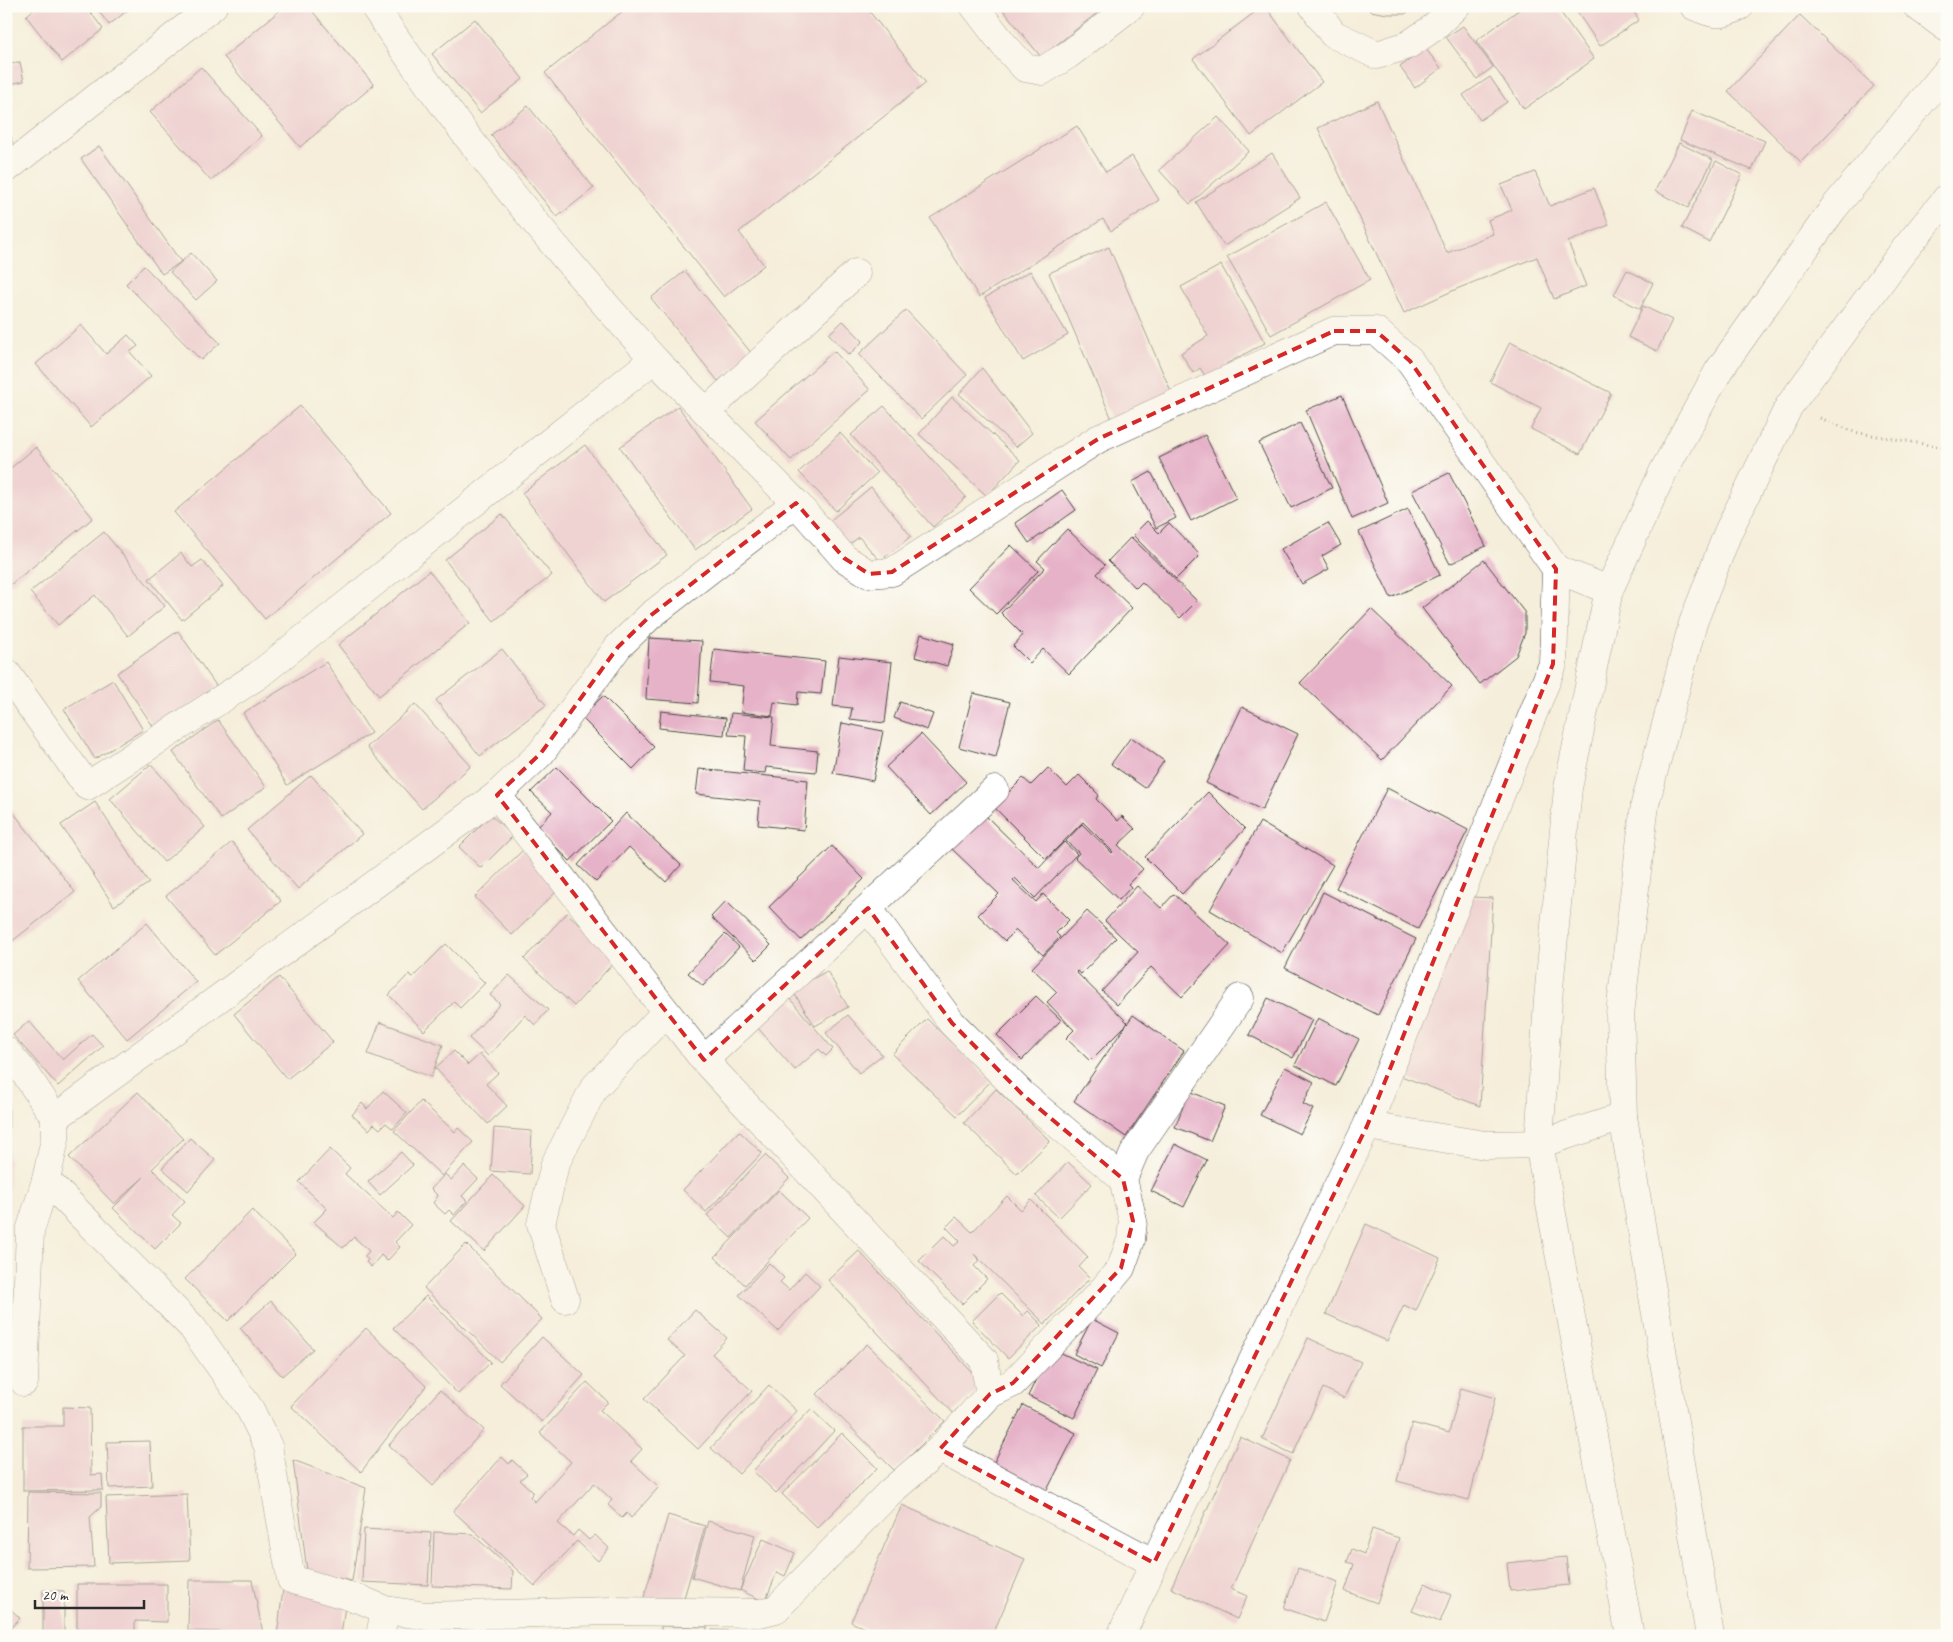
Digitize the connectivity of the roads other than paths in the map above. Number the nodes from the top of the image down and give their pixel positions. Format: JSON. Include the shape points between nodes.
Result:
{"nodes":[{"id":1,"x":213,"y":6,"type":"edge"},
{"id":2,"x":974,"y":6,"type":"edge"},
{"id":3,"x":1131,"y":6,"type":"edge"},
{"id":4,"x":1313,"y":6,"type":"edge"},
{"id":5,"x":1456,"y":6,"type":"edge"},
{"id":6,"x":1694,"y":6,"type":"edge"},
{"id":7,"x":1740,"y":6,"type":"edge"},
{"id":8,"x":1917,"y":6,"type":"edge"},
{"id":9,"x":382,"y":9,"type":"edge"},
{"id":10,"x":1947,"y":28,"type":"edge"},
{"id":11,"x":1947,"y":71,"type":"edge"},
{"id":12,"x":6,"y":169,"type":"edge"},
{"id":13,"x":1947,"y":198,"type":"edge"},
{"id":14,"x":856,"y":273,"type":"dead end"},
{"id":15,"x":654,"y":359,"type":"junction"},
{"id":16,"x":706,"y":411,"type":"junction"},
{"id":17,"x":796,"y":503,"type":"junction"},
{"id":18,"x":1556,"y":569,"type":"junction"},
{"id":19,"x":1609,"y":590,"type":"junction"},
{"id":20,"x":6,"y":672,"type":"edge"},
{"id":21,"x":994,"y":790,"type":"dead end"},
{"id":22,"x":497,"y":795,"type":"junction"},
{"id":23,"x":868,"y":908,"type":"junction"},
{"id":24,"x":1240,"y":998,"type":"dead end"},
{"id":25,"x":666,"y":1012,"type":"junction"},
{"id":26,"x":6,"y":1051,"type":"edge"},
{"id":27,"x":704,"y":1060,"type":"junction"},
{"id":28,"x":1623,"y":1116,"type":"junction"},
{"id":29,"x":55,"y":1118,"type":"junction"},
{"id":30,"x":1367,"y":1126,"type":"junction"},
{"id":31,"x":1539,"y":1144,"type":"junction"},
{"id":32,"x":1122,"y":1179,"type":"junction"},
{"id":33,"x":46,"y":1180,"type":"junction"},
{"id":34,"x":565,"y":1299,"type":"dead end"},
{"id":35,"x":24,"y":1382,"type":"dead end"},
{"id":36,"x":990,"y":1394,"type":"junction"},
{"id":37,"x":940,"y":1449,"type":"junction"},
{"id":38,"x":1154,"y":1563,"type":"junction"},
{"id":39,"x":382,"y":1623,"type":"edge"},
{"id":40,"x":1121,"y":1636,"type":"edge"},
{"id":41,"x":1630,"y":1636,"type":"edge"},
{"id":42,"x":1710,"y":1636,"type":"edge"}],
"edges":[{"from":1,"to":12,"type":"main road"},
{"from":2,"to":3,"type":"main road","via":[[1025,68],[1042,71]]},
{"from":4,"to":5,"type":"main road","via":[[1333,34],[1378,55],[1408,45]]},
{"from":6,"to":7,"type":"main road","via":[[1712,14],[1730,12]]},
{"from":8,"to":10,"type":"main road"},
{"from":9,"to":15,"type":"main road","via":[[453,120],[606,306]]},
{"from":11,"to":19,"type":"main road","via":[[1833,209],[1719,370],[1663,472]]},
{"from":13,"to":28,"type":"main road","via":[[1901,254],[1789,406],[1728,532],[1693,623],[1645,804],[1620,1014]]},
{"from":14,"to":16,"type":"main road"},
{"from":15,"to":16,"type":"main road"},
{"from":15,"to":20,"type":"main road","via":[[257,676],[87,786]]},
{"from":16,"to":17,"type":"main road"},
{"from":17,"to":18,"type":"main road","via":[[844,558],[869,574],[892,572],[1098,439],[1334,331],[1376,331],[1410,361]]},
{"from":17,"to":22,"type":"main road","via":[[650,616],[618,647],[541,753]]},
{"from":18,"to":19,"type":"main road"},
{"from":18,"to":30,"type":"main road","via":[[1552,664]]},
{"from":19,"to":31,"type":"main road","via":[[1568,788],[1548,999]]},
{"from":21,"to":23,"type":"main road"},
{"from":22,"to":25,"type":"main road"},
{"from":22,"to":29,"type":"main road"},
{"from":23,"to":27,"type":"main road"},
{"from":23,"to":32,"type":"main road","via":[[952,1023],[1023,1095]]},
{"from":24,"to":32,"type":"main road","via":[[1135,1152]]},
{"from":25,"to":27,"type":"main road"},
{"from":25,"to":34,"type":"main road","via":[[594,1088],[555,1164],[541,1224]]},
{"from":26,"to":29,"type":"main road","via":[[26,1073]]},
{"from":27,"to":36,"type":"main road","via":[[984,1360]]},
{"from":28,"to":31,"type":"main road"},
{"from":28,"to":42,"type":"main road"},
{"from":29,"to":33,"type":"main road","via":[[55,1139]]},
{"from":30,"to":31,"type":"main road","via":[[1485,1145]]},
{"from":30,"to":38,"type":"main road"},
{"from":31,"to":41,"type":"main road"},
{"from":32,"to":36,"type":"main road","via":[[1132,1221],[1121,1268],[1013,1383]]},
{"from":33,"to":35,"type":"main road","via":[[30,1231]]},
{"from":33,"to":39,"type":"main road","via":[[192,1327],[250,1409],[268,1446],[291,1579],[362,1600]]},
{"from":36,"to":37,"type":"main road"},
{"from":37,"to":38,"type":"main road"},
{"from":37,"to":39,"type":"main road","via":[[890,1492],[776,1609],[760,1613],[612,1611],[427,1616]]},
{"from":38,"to":40,"type":"main road"}]}
